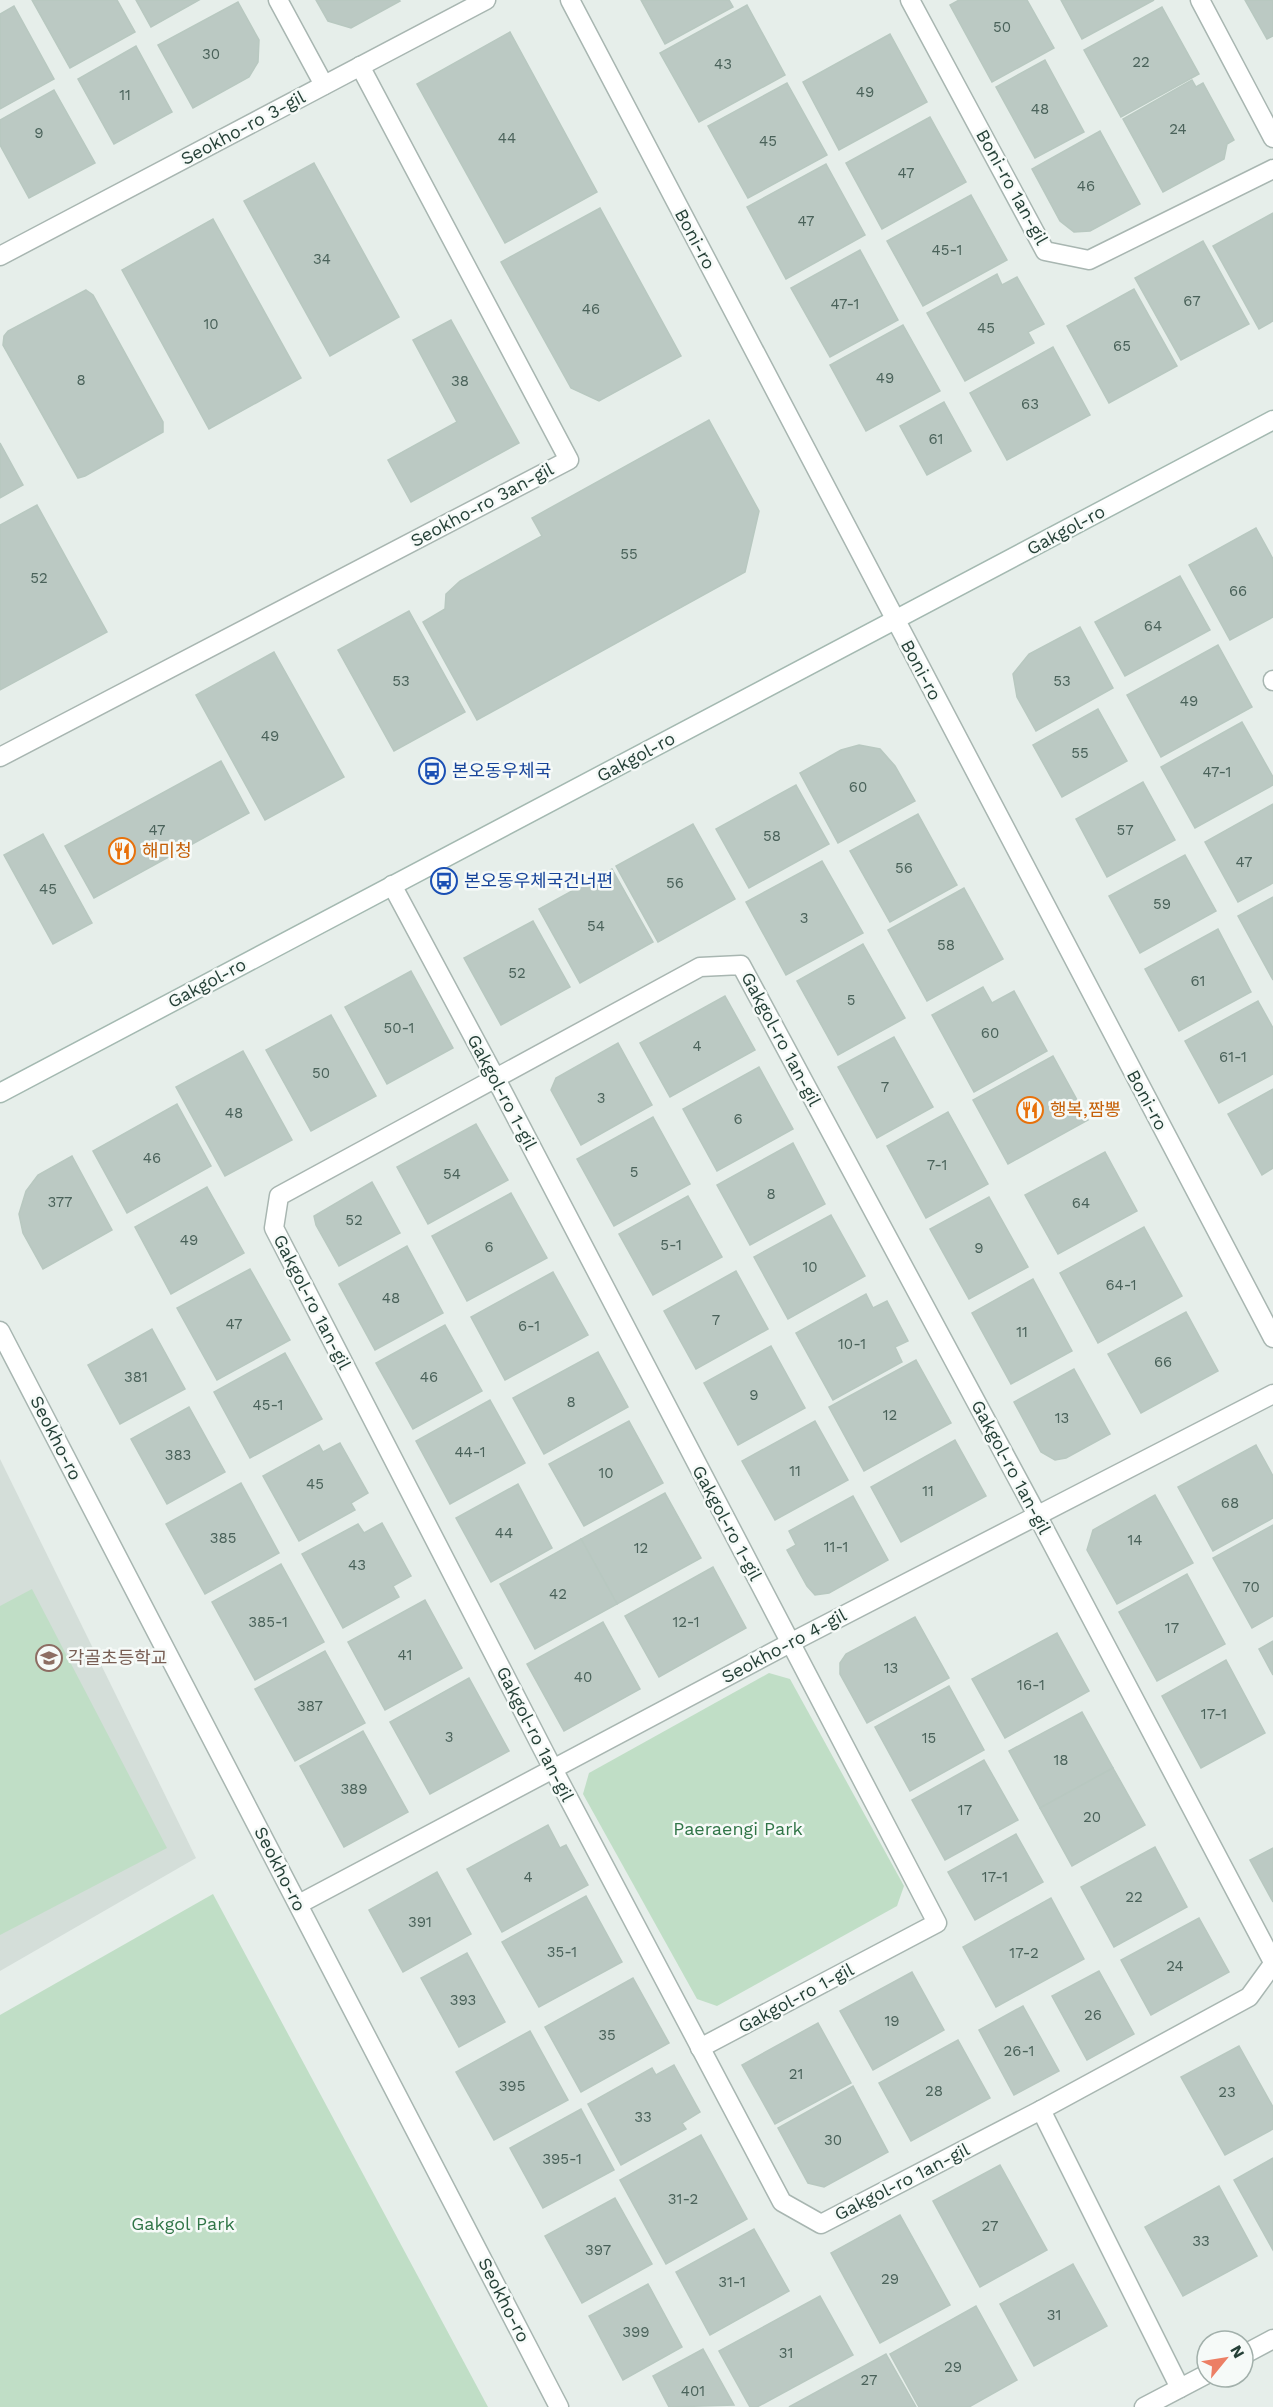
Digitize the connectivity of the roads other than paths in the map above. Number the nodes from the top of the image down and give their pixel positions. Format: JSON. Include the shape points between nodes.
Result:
{"nodes":[{"id":1,"x":278,"y":0,"type":"edge"},
{"id":2,"x":486,"y":0,"type":"edge"},
{"id":3,"x":570,"y":0,"type":"edge"},
{"id":4,"x":910,"y":0,"type":"edge"},
{"id":5,"x":1200,"y":0,"type":"edge"},
{"id":6,"x":360,"y":66,"type":"junction"},
{"id":7,"x":324,"y":85,"type":"junction"},
{"id":8,"x":1273,"y":138,"type":"edge"},
{"id":9,"x":1273,"y":169,"type":"edge"},
{"id":10,"x":0,"y":256,"type":"edge"},
{"id":11,"x":1273,"y":420,"type":"edge"},
{"id":12,"x":895,"y":621,"type":"junction"},
{"id":13,"x":0,"y":758,"type":"edge"},
{"id":14,"x":392,"y":885,"type":"junction"},
{"id":15,"x":496,"y":1078,"type":"junction"},
{"id":16,"x":0,"y":1094,"type":"edge"},
{"id":17,"x":0,"y":1331,"type":"edge"},
{"id":18,"x":1273,"y":1338,"type":"edge"},
{"id":19,"x":1273,"y":1394,"type":"edge"},
{"id":20,"x":1037,"y":1515,"type":"junction"},
{"id":21,"x":790,"y":1643,"type":"junction"},
{"id":22,"x":553,"y":1769,"type":"junction"},
{"id":23,"x":298,"y":1904,"type":"junction"},
{"id":24,"x":1273,"y":1963,"type":"edge"},
{"id":25,"x":700,"y":2048,"type":"junction"},
{"id":26,"x":1041,"y":2110,"type":"junction"},
{"id":27,"x":1273,"y":2339,"type":"edge"},
{"id":28,"x":1255,"y":2349,"type":"edge"},
{"id":29,"x":1195,"y":2380,"type":"edge"},
{"id":30,"x":1180,"y":2388,"type":"junction"},
{"id":31,"x":559,"y":2407,"type":"edge"},
{"id":32,"x":1144,"y":2407,"type":"edge"}],
"edges":[{"from":1,"to":7,"type":"street"},
{"from":2,"to":6,"type":"street","name":"Seokho-ro 3-gil"},
{"from":3,"to":12,"type":"street","name":"Boni-ro"},
{"from":4,"to":9,"type":"street","name":"Boni-ro 1an-gil","via":[[1046,251],[1089,260]]},
{"from":5,"to":8,"type":"street"},
{"from":6,"to":7,"type":"street","name":"Seokho-ro 3-gil"},
{"from":6,"to":13,"type":"street","name":"Seokho-ro 3an-gil","via":[[569,460]]},
{"from":7,"to":10,"type":"street","name":"Seokho-ro 3-gil"},
{"from":11,"to":12,"type":"street","name":"Gakgol-ro"},
{"from":12,"to":14,"type":"street","name":"Gakgol-ro"},
{"from":12,"to":18,"type":"street","name":"Boni-ro"},
{"from":14,"to":15,"type":"street","name":"Gakgol-ro 1-gil"},
{"from":14,"to":16,"type":"street","name":"Gakgol-ro"},
{"from":15,"to":20,"type":"street","name":"Gakgol-ro 1an-gil","via":[[699,968],[741,964]]},
{"from":15,"to":21,"type":"street","name":"Gakgol-ro 1-gil"},
{"from":15,"to":22,"type":"street","name":"Gakgol-ro 1an-gil","via":[[279,1196],[274,1228]]},
{"from":17,"to":23,"type":"street","name":"Seokho-ro"},
{"from":19,"to":20,"type":"street","name":"Seokho-ro 4-gil"},
{"from":20,"to":21,"type":"street","name":"Seokho-ro 4-gil"},
{"from":20,"to":24,"type":"street","name":"Gakgol-ro 1an-gil"},
{"from":21,"to":22,"type":"street","name":"Seokho-ro 4-gil"},
{"from":21,"to":25,"type":"street","name":"Gakgol-ro 1-gil","via":[[937,1923]]},
{"from":22,"to":23,"type":"street","name":"Seokho-ro 4-gil"},
{"from":22,"to":25,"type":"street","name":"Gakgol-ro 1an-gil"},
{"from":23,"to":31,"type":"street","name":"Seokho-ro"},
{"from":24,"to":26,"type":"street","name":"Gakgol-ro 1an-gil","via":[[1249,1997]]},
{"from":25,"to":26,"type":"street","name":"Gakgol-ro 1an-gil","via":[[782,2202],[820,2224]]},
{"from":26,"to":30,"type":"street"},
{"from":27,"to":28,"type":"street"},
{"from":29,"to":30,"type":"street"},
{"from":30,"to":32,"type":"street"}]}
